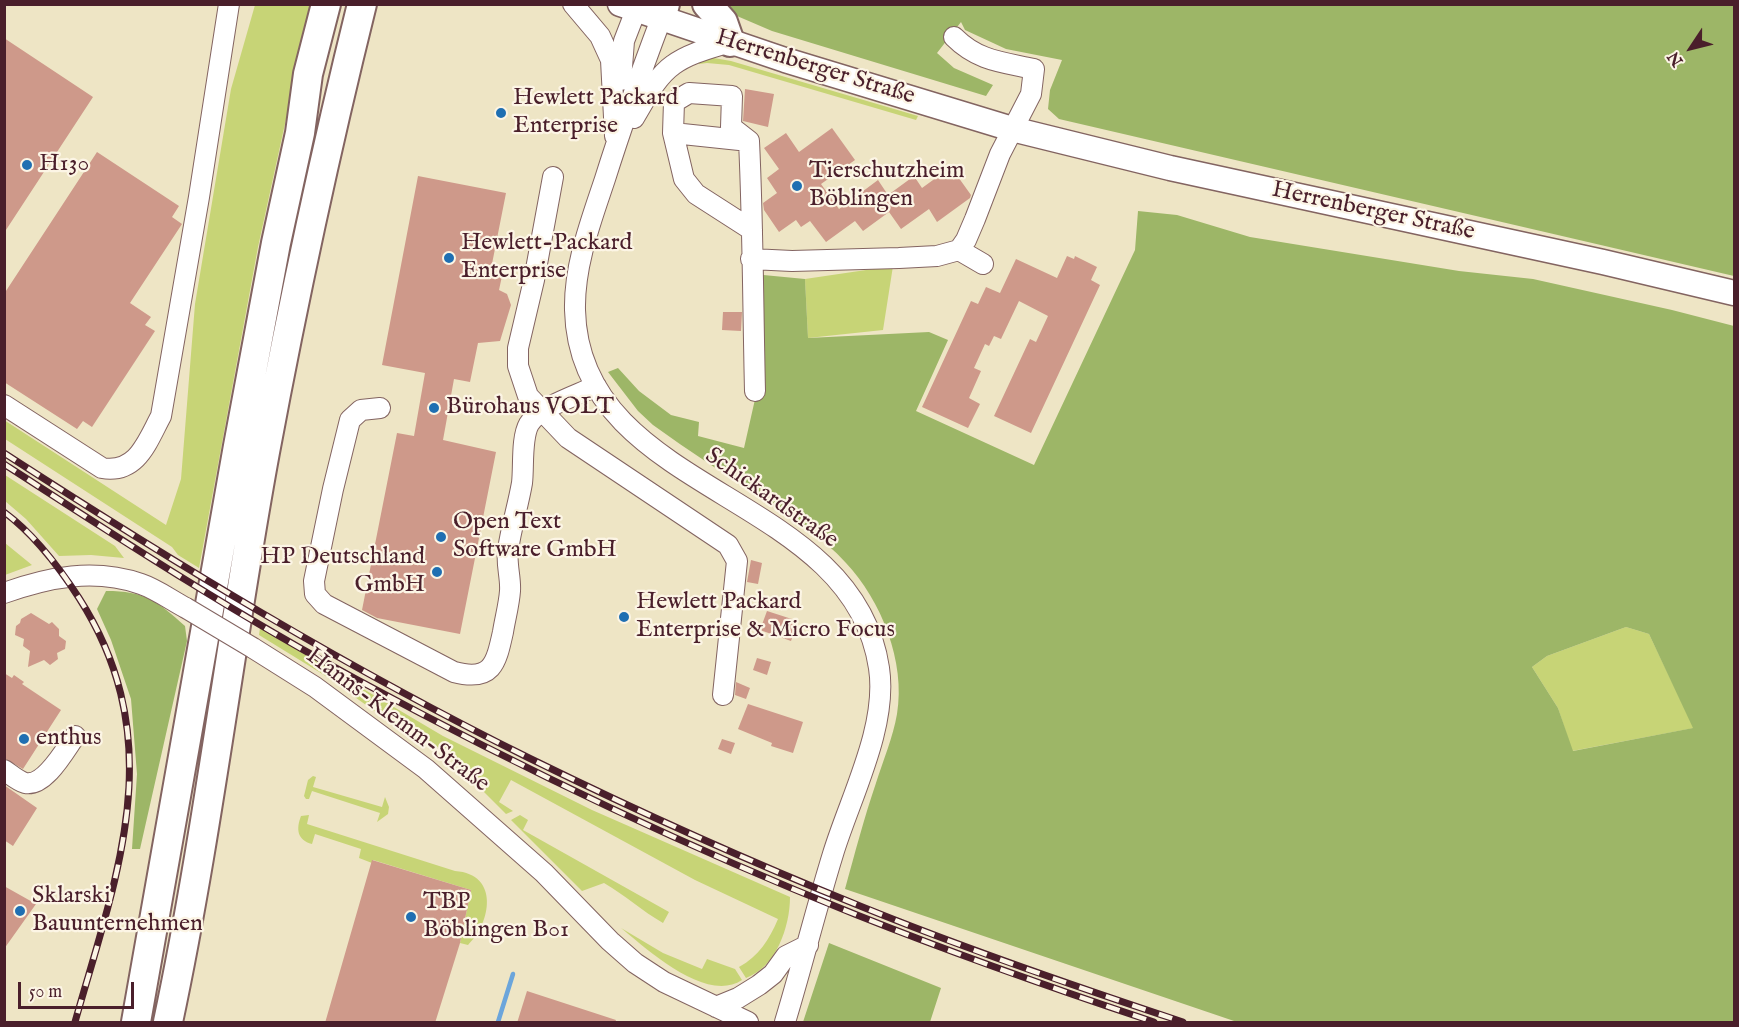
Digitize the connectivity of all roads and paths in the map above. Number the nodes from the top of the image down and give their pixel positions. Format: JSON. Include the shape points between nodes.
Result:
{"nodes":[{"id":1,"x":229,"y":4,"type":"edge"},
{"id":2,"x":326,"y":4,"type":"edge"},
{"id":3,"x":362,"y":4,"type":"edge"},
{"id":4,"x":573,"y":4,"type":"edge"},
{"id":5,"x":707,"y":4,"type":"edge"},
{"id":6,"x":644,"y":9,"type":"edge"},
{"id":7,"x":954,"y":37,"type":"dead end"},
{"id":8,"x":730,"y":42,"type":"junction"},
{"id":9,"x":1012,"y":129,"type":"junction"},
{"id":10,"x":673,"y":133,"type":"junction"},
{"id":11,"x":749,"y":141,"type":"junction"},
{"id":12,"x":616,"y":145,"type":"junction"},
{"id":13,"x":553,"y":177,"type":"dead end"},
{"id":14,"x":752,"y":230,"type":"junction"},
{"id":15,"x":958,"y":250,"type":"junction"},
{"id":16,"x":751,"y":258,"type":"junction"},
{"id":17,"x":983,"y":264,"type":"dead end"},
{"id":18,"x":1734,"y":293,"type":"edge"},
{"id":19,"x":596,"y":386,"type":"junction"},
{"id":20,"x":755,"y":391,"type":"dead end"},
{"id":21,"x":4,"y":405,"type":"edge"},
{"id":22,"x":380,"y":408,"type":"dead end"},
{"id":23,"x":542,"y":412,"type":"junction"},
{"id":24,"x":4,"y":593,"type":"edge"},
{"id":25,"x":723,"y":695,"type":"dead end"},
{"id":26,"x":75,"y":736,"type":"dead end"},
{"id":27,"x":4,"y":770,"type":"edge"},
{"id":28,"x":808,"y":945,"type":"junction"},
{"id":29,"x":716,"y":1007,"type":"junction"},
{"id":30,"x":136,"y":1023,"type":"edge"},
{"id":31,"x":168,"y":1023,"type":"edge"},
{"id":32,"x":748,"y":1023,"type":"edge"},
{"id":33,"x":785,"y":1023,"type":"edge"}],
"edges":[{"from":1,"to":21,"type":"street","via":[[161,416],[146,444],[129,466],[102,468]]},
{"from":2,"to":30,"type":"highway","via":[[308,74],[300,134],[238,446]]},
{"from":3,"to":31,"type":"highway","via":[[329,137],[265,453]]},
{"from":4,"to":12,"type":"street","via":[[600,36],[612,60]]},
{"from":5,"to":8,"type":"highway","via":[[723,22]]},
{"from":6,"to":8,"type":"main road","name":"Herrenberger Straße"},
{"from":6,"to":12,"type":"street","name":"Schickardstraße"},
{"from":6,"to":12,"type":"street","name":"Schickardstraße","via":[[624,41]]},
{"from":7,"to":9,"type":"street","via":[[985,58],[1034,69],[1030,94]]},
{"from":8,"to":9,"type":"main road","name":"Herrenberger Straße"},
{"from":8,"to":12,"type":"street","via":[[674,63]]},
{"from":9,"to":15,"type":"street","via":[[966,240]]},
{"from":9,"to":18,"type":"main road","name":"Herrenberger Straße","via":[[1170,168]]},
{"from":10,"to":11,"type":"street"},
{"from":10,"to":11,"type":"street","via":[[674,102],[689,93],[732,96],[731,127]]},
{"from":10,"to":14,"type":"street","via":[[684,179],[696,194]]},
{"from":11,"to":14,"type":"street"},
{"from":12,"to":19,"type":"street","name":"Schickardstraße","via":[[576,279],[575,311],[581,350]]},
{"from":13,"to":23,"type":"street","via":[[518,348],[524,387]]},
{"from":14,"to":16,"type":"street"},
{"from":15,"to":16,"type":"street","via":[[937,256],[899,258]]},
{"from":15,"to":17,"type":"street"},
{"from":16,"to":20,"type":"street"},
{"from":19,"to":23,"type":"street"},
{"from":19,"to":28,"type":"street","name":"Schickardstraße","via":[[623,423],[655,452],[807,550],[852,598],[872,636],[881,693],[877,723],[834,851]]},
{"from":22,"to":23,"type":"street","via":[[361,410],[350,420],[314,581],[315,594],[324,604],[466,675],[480,675],[497,660],[509,599],[508,551],[522,483],[526,431]]},
{"from":23,"to":25,"type":"street","via":[[568,438],[728,545],[737,561]]},
{"from":24,"to":29,"type":"street","name":"Hanns-Klemm-Straße","bridge":true,"via":[[50,578],[92,575],[142,584],[186,608],[315,687],[426,769],[544,873],[635,963]]},
{"from":26,"to":27,"type":"street","via":[[37,782],[25,783]]},
{"from":28,"to":29,"type":"street","via":[[786,956],[759,985]]},
{"from":28,"to":33,"type":"street","name":"Schickardstraße"},
{"from":29,"to":32,"type":"street","name":"Hanns-Klemm-Straße"}]}
